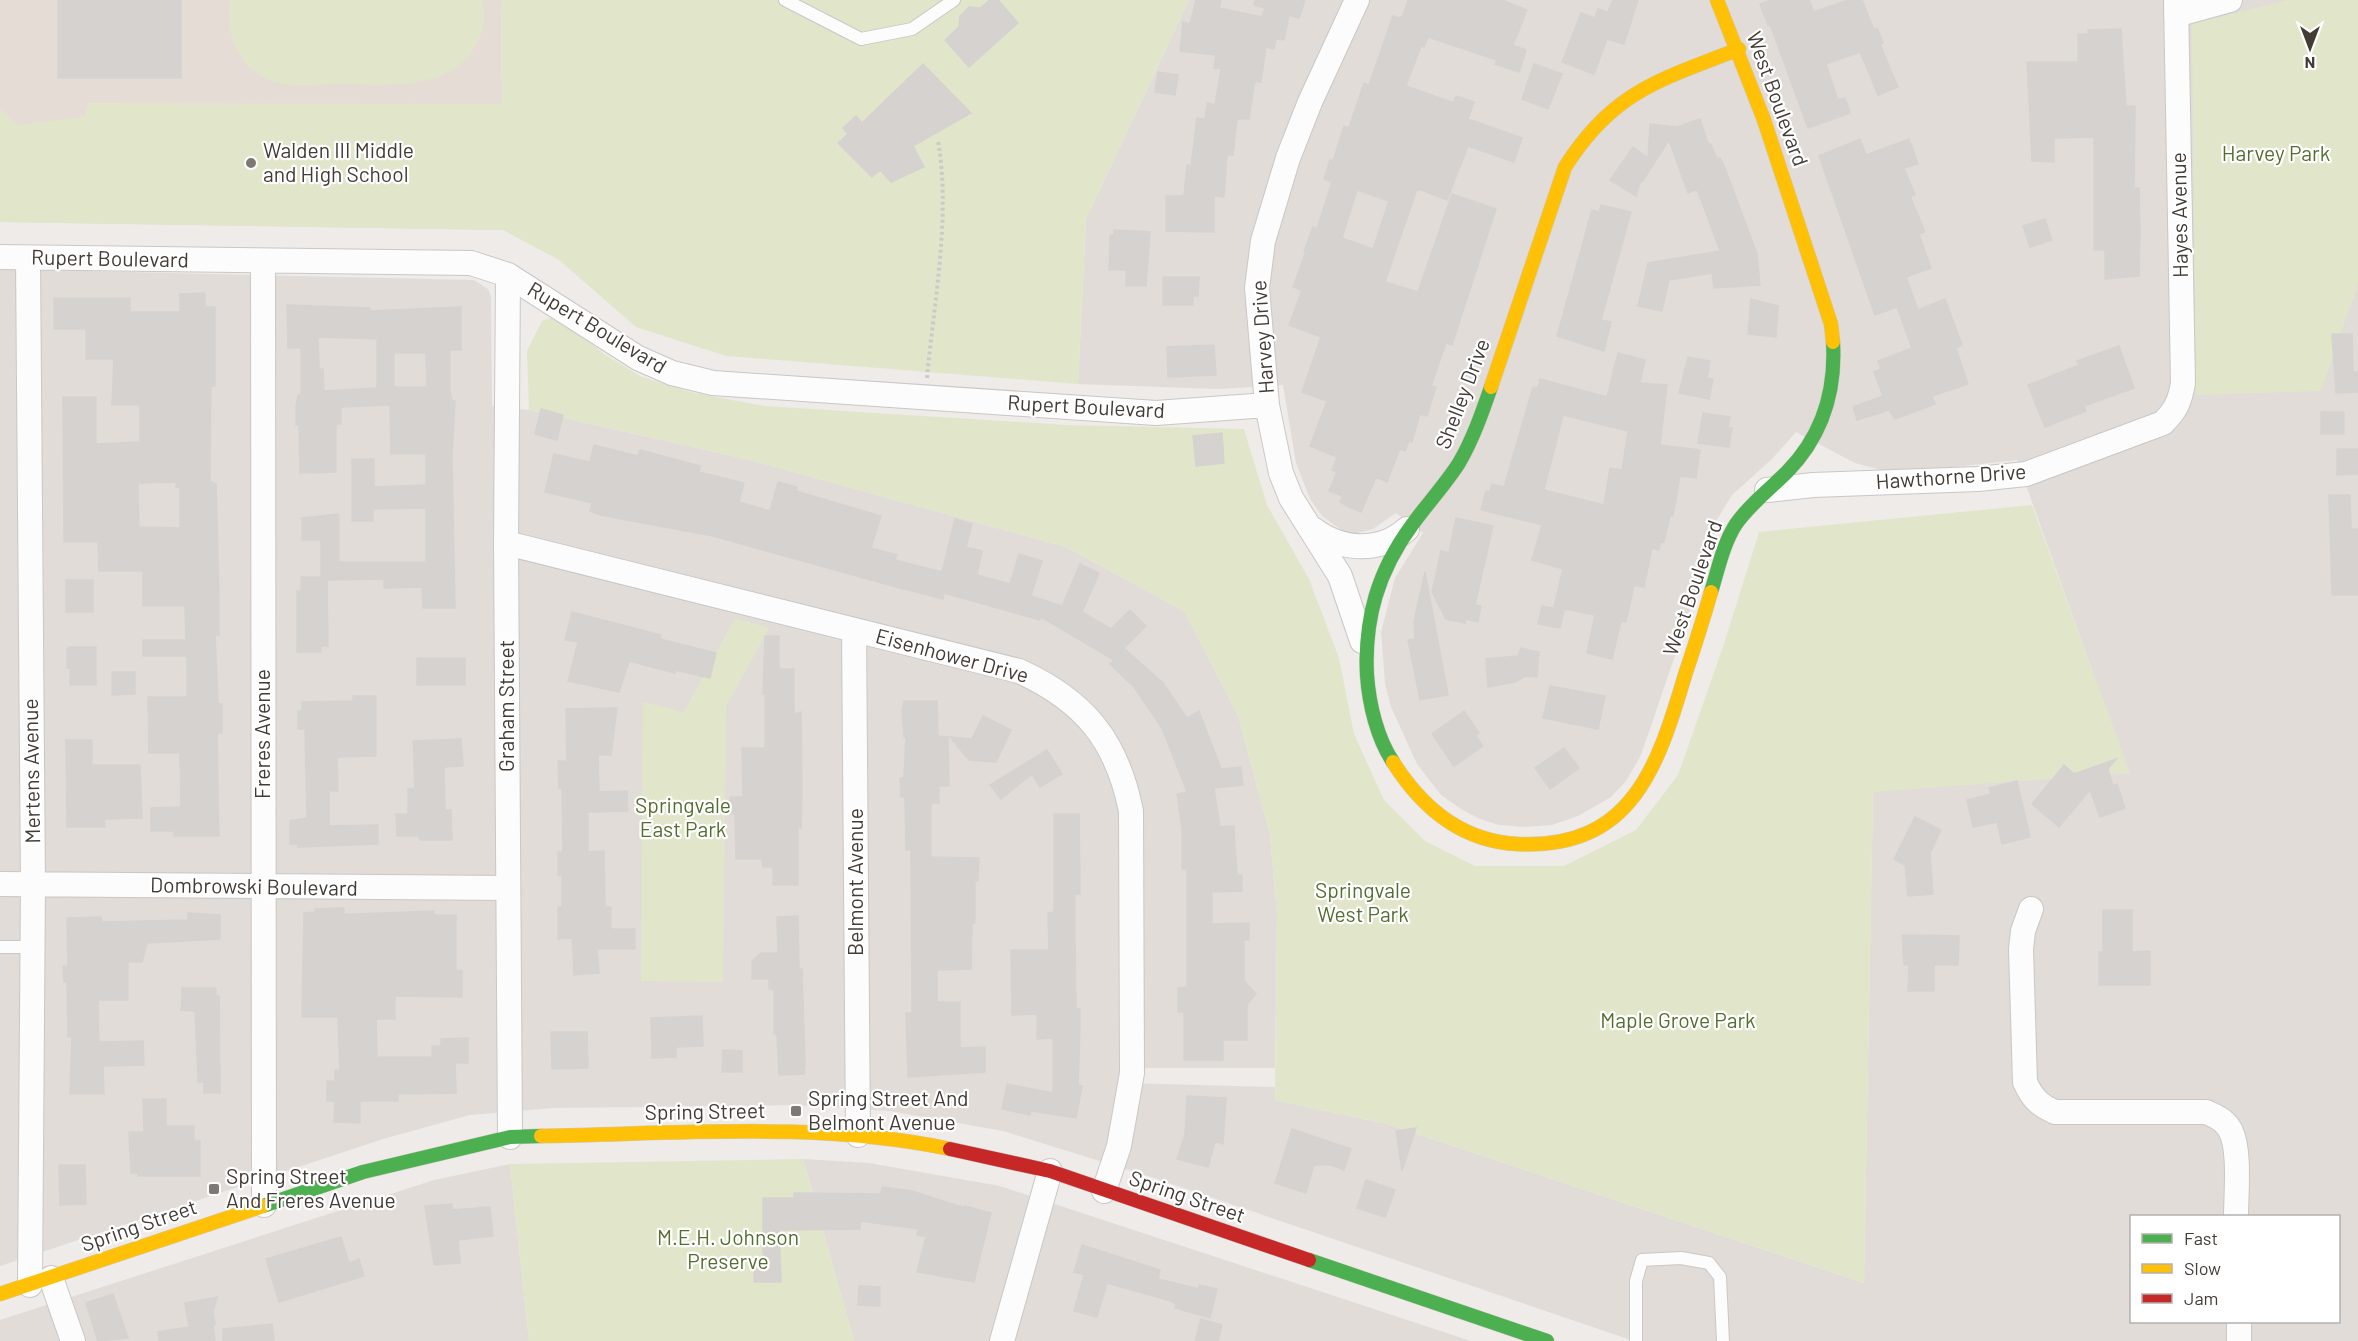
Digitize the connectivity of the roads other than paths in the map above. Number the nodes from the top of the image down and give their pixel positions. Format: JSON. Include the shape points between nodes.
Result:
{"nodes":[{"id":1,"x":785,"y":0,"type":"edge"},
{"id":2,"x":954,"y":0,"type":"edge"},
{"id":3,"x":1357,"y":0,"type":"edge"},
{"id":4,"x":1718,"y":0,"type":"edge"},
{"id":5,"x":2230,"y":0,"type":"edge"},
{"id":6,"x":2176,"y":8,"type":"edge"},
{"id":7,"x":1739,"y":49,"type":"junction"},
{"id":8,"x":0,"y":257,"type":"edge"},
{"id":9,"x":28,"y":258,"type":"junction"},
{"id":10,"x":263,"y":262,"type":"junction"},
{"id":11,"x":508,"y":275,"type":"junction"},
{"id":12,"x":1268,"y":405,"type":"junction"},
{"id":13,"x":2163,"y":423,"type":"joint"},
{"id":14,"x":1767,"y":490,"type":"junction"},
{"id":15,"x":1305,"y":520,"type":"junction"},
{"id":16,"x":1414,"y":523,"type":"junction"},
{"id":17,"x":506,"y":543,"type":"junction"},
{"id":18,"x":854,"y":630,"type":"junction"},
{"id":19,"x":1367,"y":670,"type":"junction"},
{"id":20,"x":1435,"y":815,"type":"joint"},
{"id":21,"x":0,"y":884,"type":"edge"},
{"id":22,"x":33,"y":884,"type":"junction"},
{"id":23,"x":263,"y":888,"type":"junction"},
{"id":24,"x":508,"y":888,"type":"junction"},
{"id":25,"x":2031,"y":909,"type":"dead end"},
{"id":26,"x":0,"y":947,"type":"edge"},
{"id":27,"x":33,"y":947,"type":"junction"},
{"id":28,"x":858,"y":1135,"type":"junction"},
{"id":29,"x":510,"y":1137,"type":"junction"},
{"id":30,"x":1050,"y":1171,"type":"junction"},
{"id":31,"x":1104,"y":1191,"type":"junction"},
{"id":32,"x":264,"y":1205,"type":"junction"},
{"id":33,"x":2236,"y":1215,"type":"edge"},
{"id":34,"x":40,"y":1281,"type":"junction"},
{"id":35,"x":0,"y":1294,"type":"edge"},
{"id":36,"x":2239,"y":1323,"type":"edge"},
{"id":37,"x":73,"y":1341,"type":"edge"},
{"id":38,"x":1002,"y":1341,"type":"edge"},
{"id":39,"x":1547,"y":1341,"type":"edge"},
{"id":40,"x":1635,"y":1341,"type":"edge"},
{"id":41,"x":1723,"y":1341,"type":"edge"},
{"id":42,"x":2239,"y":1341,"type":"edge"}],
"edges":[{"from":1,"to":2,"type":"lane","via":[[861,39],[912,29]]},
{"from":3,"to":12,"type":"street","name":"Harvey Drive","via":[[1296,140],[1263,241],[1257,308]]},
{"from":4,"to":7,"type":"street","name":"West Boulevard"},
{"from":5,"to":6,"type":"street"},
{"from":6,"to":13,"type":"street","name":"Hayes Avenue","via":[[2183,382],[2180,402]]},
{"from":7,"to":14,"type":"street","name":"West Boulevard","via":[[1831,324],[1835,350],[1830,403],[1820,428],[1806,451]]},
{"from":7,"to":16,"type":"street","name":"Shelley Drive","via":[[1635,92],[1600,118],[1577,144],[1565,167],[1474,434],[1451,476]]},
{"from":8,"to":9,"type":"street","name":"Rupert Boulevard"},
{"from":9,"to":10,"type":"street","name":"Rupert Boulevard"},
{"from":9,"to":22,"type":"street","name":"Mertens Avenue"},
{"from":10,"to":11,"type":"street","name":"Rupert Boulevard","via":[[471,263]]},
{"from":10,"to":23,"type":"street","name":"Freres Avenue"},
{"from":11,"to":12,"type":"street","name":"Rupert Boulevard","via":[[638,358],[672,373],[713,382],[1156,413]]},
{"from":11,"to":17,"type":"street","name":"Graham Street"},
{"from":12,"to":15,"type":"street","name":"Harvey Drive","via":[[1281,473]]},
{"from":13,"to":14,"type":"street","name":"Hawthorne Drive","via":[[2026,474]]},
{"from":14,"to":20,"type":"street","name":"West Boulevard","via":[[1741,514],[1729,536],[1650,776],[1617,814],[1572,838],[1523,846],[1473,836]]},
{"from":15,"to":16,"type":"street","via":[[1333,542],[1364,547],[1388,541]]},
{"from":15,"to":19,"type":"street","name":"Harvey Drive","via":[[1328,554],[1349,598]]},
{"from":16,"to":19,"type":"street","name":"Shelley Drive","via":[[1394,551],[1379,583],[1369,617]]},
{"from":17,"to":18,"type":"street","name":"Eisenhower Drive"},
{"from":17,"to":24,"type":"street","name":"Graham Street"},
{"from":18,"to":28,"type":"street","name":"Belmont Avenue"},
{"from":18,"to":31,"type":"street","name":"Eisenhower Drive","via":[[1019,672],[1046,683],[1081,709],[1115,756],[1131,812],[1134,1042],[1128,1104]]},
{"from":19,"to":20,"type":"street","name":"Shelley Drive","via":[[1372,707],[1385,746],[1400,776]]},
{"from":21,"to":22,"type":"street","name":"Dombrowski Boulevard"},
{"from":22,"to":23,"type":"street","name":"Dombrowski Boulevard"},
{"from":22,"to":27,"type":"street","name":"Mertens Avenue"},
{"from":23,"to":24,"type":"street","name":"Dombrowski Boulevard"},
{"from":23,"to":32,"type":"street","name":"Freres Avenue"},
{"from":24,"to":29,"type":"street","name":"Graham Street"},
{"from":25,"to":33,"type":"street","via":[[2021,949],[2025,1082],[2031,1096],[2055,1112],[2206,1112],[2219,1118],[2235,1141]]},
{"from":26,"to":27,"type":"lane"},
{"from":27,"to":34,"type":"street","name":"Mertens Avenue"},
{"from":28,"to":29,"type":"street","name":"Spring Street","via":[[767,1132]]},
{"from":28,"to":30,"type":"street","name":"Spring Street","via":[[925,1144]]},
{"from":29,"to":32,"type":"street","name":"Spring Street","via":[[363,1172]]},
{"from":30,"to":31,"type":"street","name":"Spring Street"},
{"from":30,"to":38,"type":"street"},
{"from":31,"to":39,"type":"street","name":"Spring Street"},
{"from":32,"to":34,"type":"street","name":"Spring Street"},
{"from":34,"to":35,"type":"street","name":"Spring Street"},
{"from":34,"to":37,"type":"street","name":"Mertens Avenue"},
{"from":36,"to":42,"type":"street"},
{"from":40,"to":41,"type":"lane","via":[[1636,1281],[1642,1260],[1681,1258],[1709,1263],[1720,1276]]}]}
